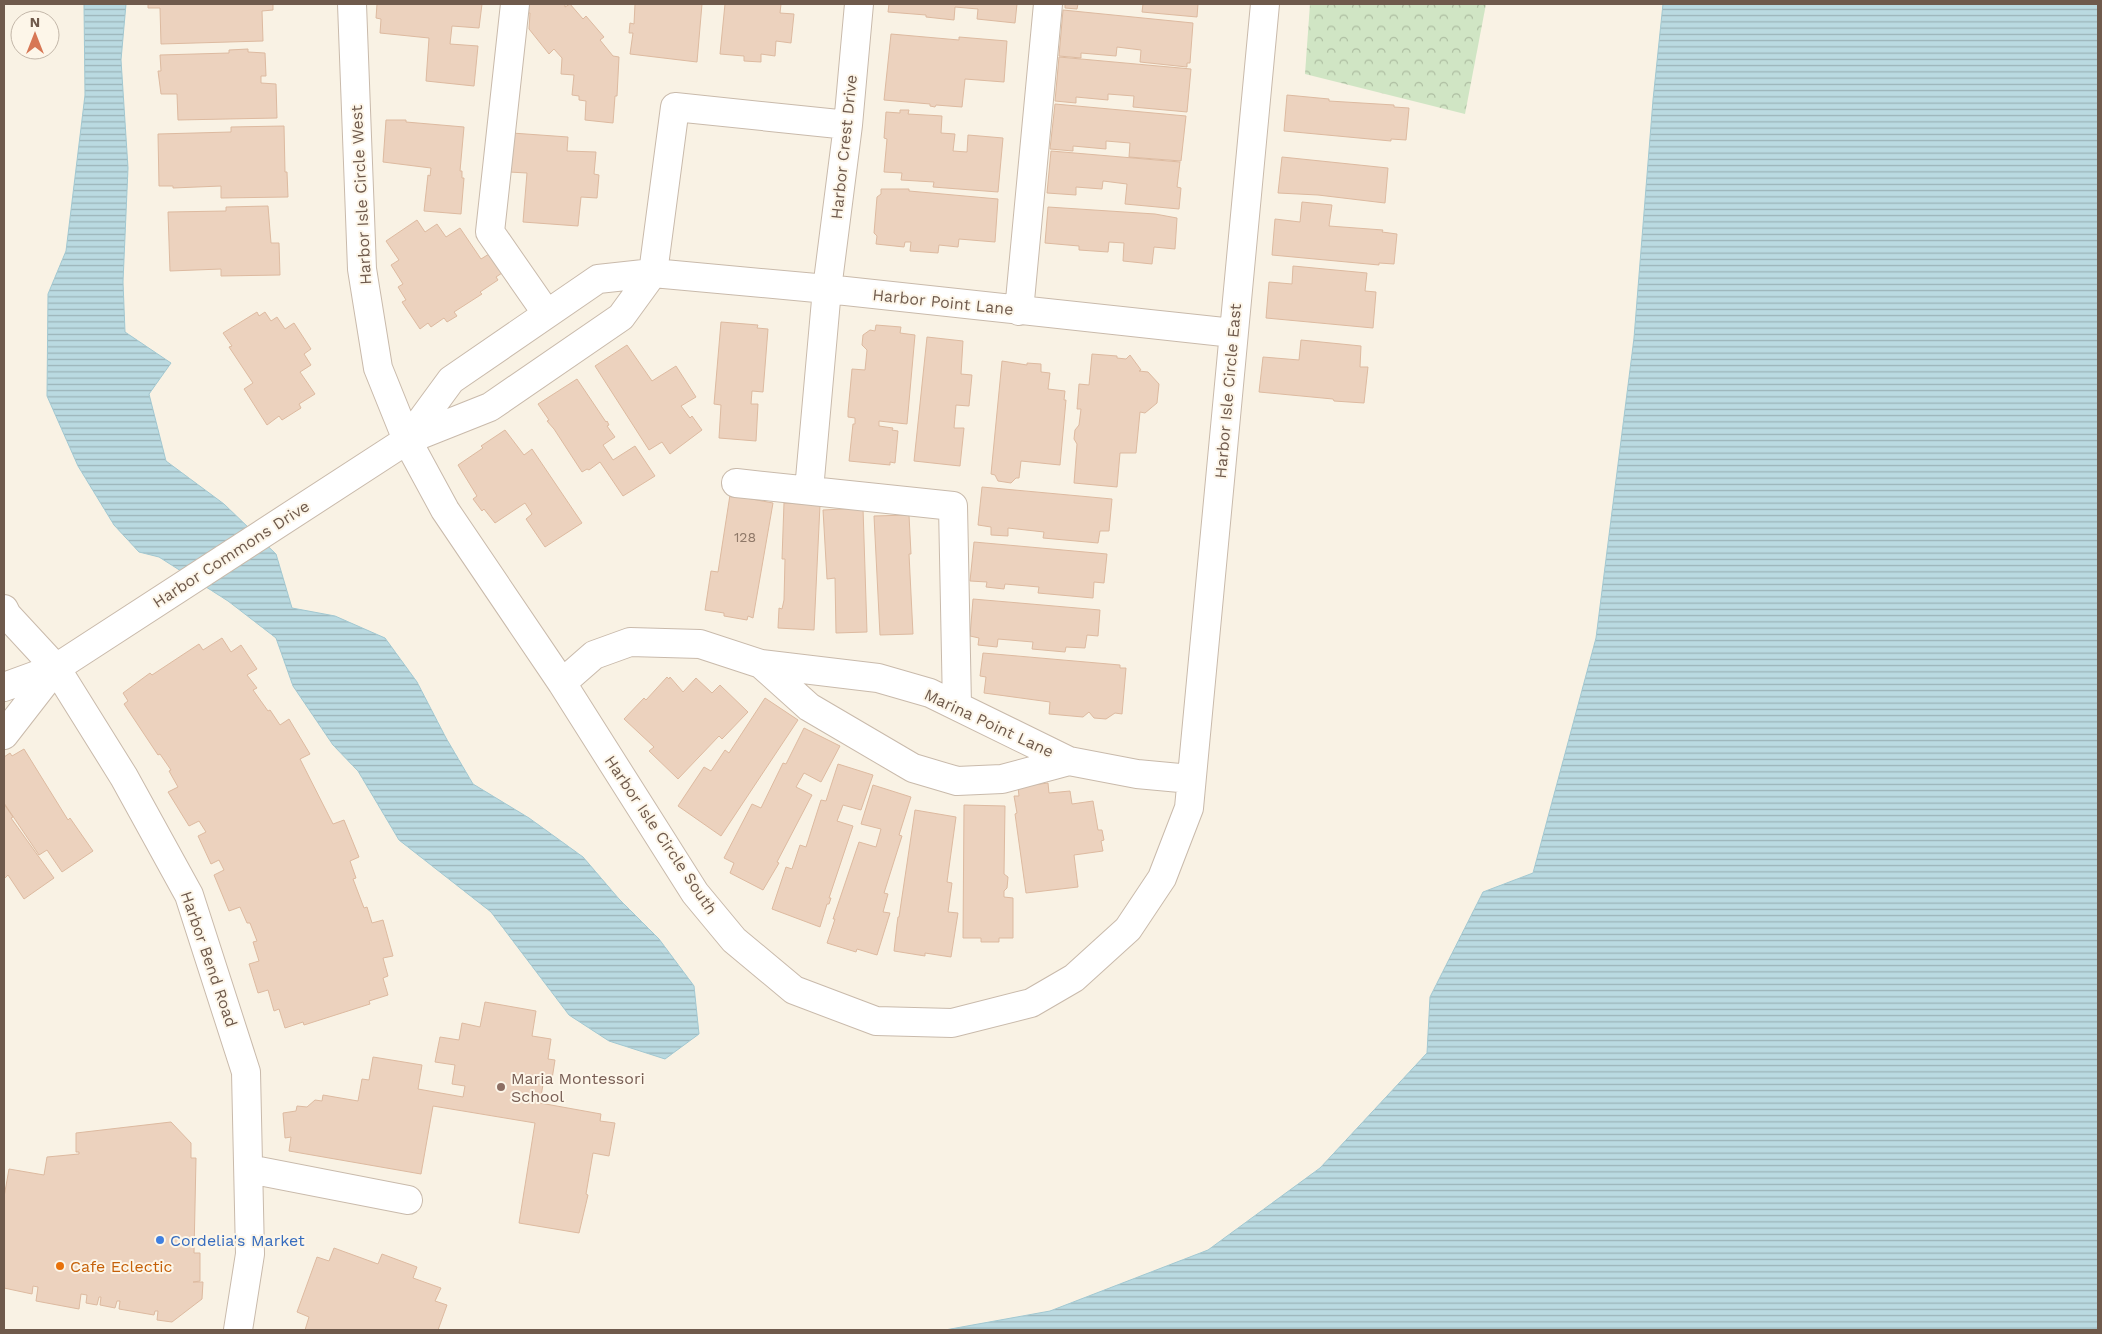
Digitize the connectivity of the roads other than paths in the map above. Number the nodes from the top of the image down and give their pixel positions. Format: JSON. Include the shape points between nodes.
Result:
{"nodes":[{"id":1,"x":352,"y":4,"type":"edge"},
{"id":2,"x":515,"y":4,"type":"edge"},
{"id":3,"x":859,"y":4,"type":"edge"},
{"id":4,"x":1048,"y":4,"type":"edge"},
{"id":5,"x":1265,"y":4,"type":"edge"},
{"id":6,"x":848,"y":126,"type":"junction"},
{"id":7,"x":653,"y":273,"type":"junction"},
{"id":8,"x":828,"y":289,"type":"junction"},
{"id":9,"x":1020,"y":311,"type":"junction"},
{"id":10,"x":547,"y":314,"type":"junction"},
{"id":11,"x":1234,"y":333,"type":"junction"},
{"id":12,"x":407,"y":440,"type":"junction"},
{"id":13,"x":736,"y":483,"type":"dead end"},
{"id":14,"x":809,"y":490,"type":"junction"},
{"id":15,"x":4,"y":609,"type":"edge"},
{"id":16,"x":761,"y":664,"type":"junction"},
{"id":17,"x":56,"y":668,"type":"junction"},
{"id":18,"x":562,"y":683,"type":"junction"},
{"id":19,"x":4,"y":687,"type":"edge"},
{"id":20,"x":957,"y":706,"type":"junction"},
{"id":21,"x":4,"y":735,"type":"edge"},
{"id":22,"x":1069,"y":761,"type":"junction"},
{"id":23,"x":1191,"y":779,"type":"junction"},
{"id":24,"x":249,"y":1169,"type":"junction"},
{"id":25,"x":408,"y":1200,"type":"dead end"},
{"id":26,"x":238,"y":1330,"type":"edge"}],
"edges":[{"from":1,"to":12,"type":"street","name":"Harbor Isle Circle West","via":[[362,269],[378,368]]},
{"from":2,"to":10,"type":"street","via":[[490,232]]},
{"from":3,"to":6,"type":"street","name":"Harbor Crest Drive"},
{"from":4,"to":9,"type":"street"},
{"from":5,"to":11,"type":"street","name":"Harbor Isle Circle East"},
{"from":6,"to":7,"type":"street","name":"Harbor Commons Drive","via":[[675,107]]},
{"from":6,"to":8,"type":"street","name":"Harbor Crest Drive"},
{"from":7,"to":8,"type":"street","name":"Harbor Point Lane"},
{"from":7,"to":10,"type":"street","name":"Harbor Commons Drive","via":[[598,279]]},
{"from":7,"to":12,"type":"street","name":"Harbor Commons Drive","via":[[621,317],[490,407]]},
{"from":8,"to":9,"type":"street","name":"Harbor Point Lane"},
{"from":8,"to":14,"type":"street","name":"Harbor Crest Drive"},
{"from":9,"to":11,"type":"street","name":"Harbor Point Lane"},
{"from":10,"to":12,"type":"street","name":"Harbor Commons Drive","via":[[451,380]]},
{"from":11,"to":23,"type":"street","name":"Harbor Isle Circle East"},
{"from":12,"to":17,"type":"street","name":"Harbor Commons Drive"},
{"from":12,"to":18,"type":"street","name":"Harbor Isle Circle South","via":[[445,510]]},
{"from":13,"to":14,"type":"street"},
{"from":14,"to":20,"type":"street","via":[[953,506]]},
{"from":15,"to":17,"type":"street","name":"Harbor Bend Road"},
{"from":16,"to":18,"type":"street","name":"Marina Point Lane","via":[[700,644],[630,642],[594,655]]},
{"from":16,"to":20,"type":"street","name":"Marina Point Lane","via":[[878,678],[930,693]]},
{"from":16,"to":22,"type":"street","name":"Marina Point Lane","via":[[809,707],[913,768],[957,781],[1002,779]]},
{"from":17,"to":19,"type":"street","name":"Harbor Commons Drive"},
{"from":17,"to":21,"type":"street","name":"Harbor Commons Drive"},
{"from":17,"to":24,"type":"street","name":"Harbor Bend Road","via":[[124,778],[189,895],[246,1072]]},
{"from":18,"to":23,"type":"street","name":"Harbor Isle Circle South","via":[[695,893],[734,940],[794,990],[876,1021],[952,1023],[1031,1003],[1074,978],[1128,929],[1162,878],[1189,808]]},
{"from":20,"to":22,"type":"street","name":"Marina Point Lane"},
{"from":22,"to":23,"type":"street","name":"Marina Point Lane","via":[[1137,774]]},
{"from":24,"to":25,"type":"street"},
{"from":24,"to":26,"type":"street","name":"Harbor Bend Road","via":[[250,1254]]}]}
